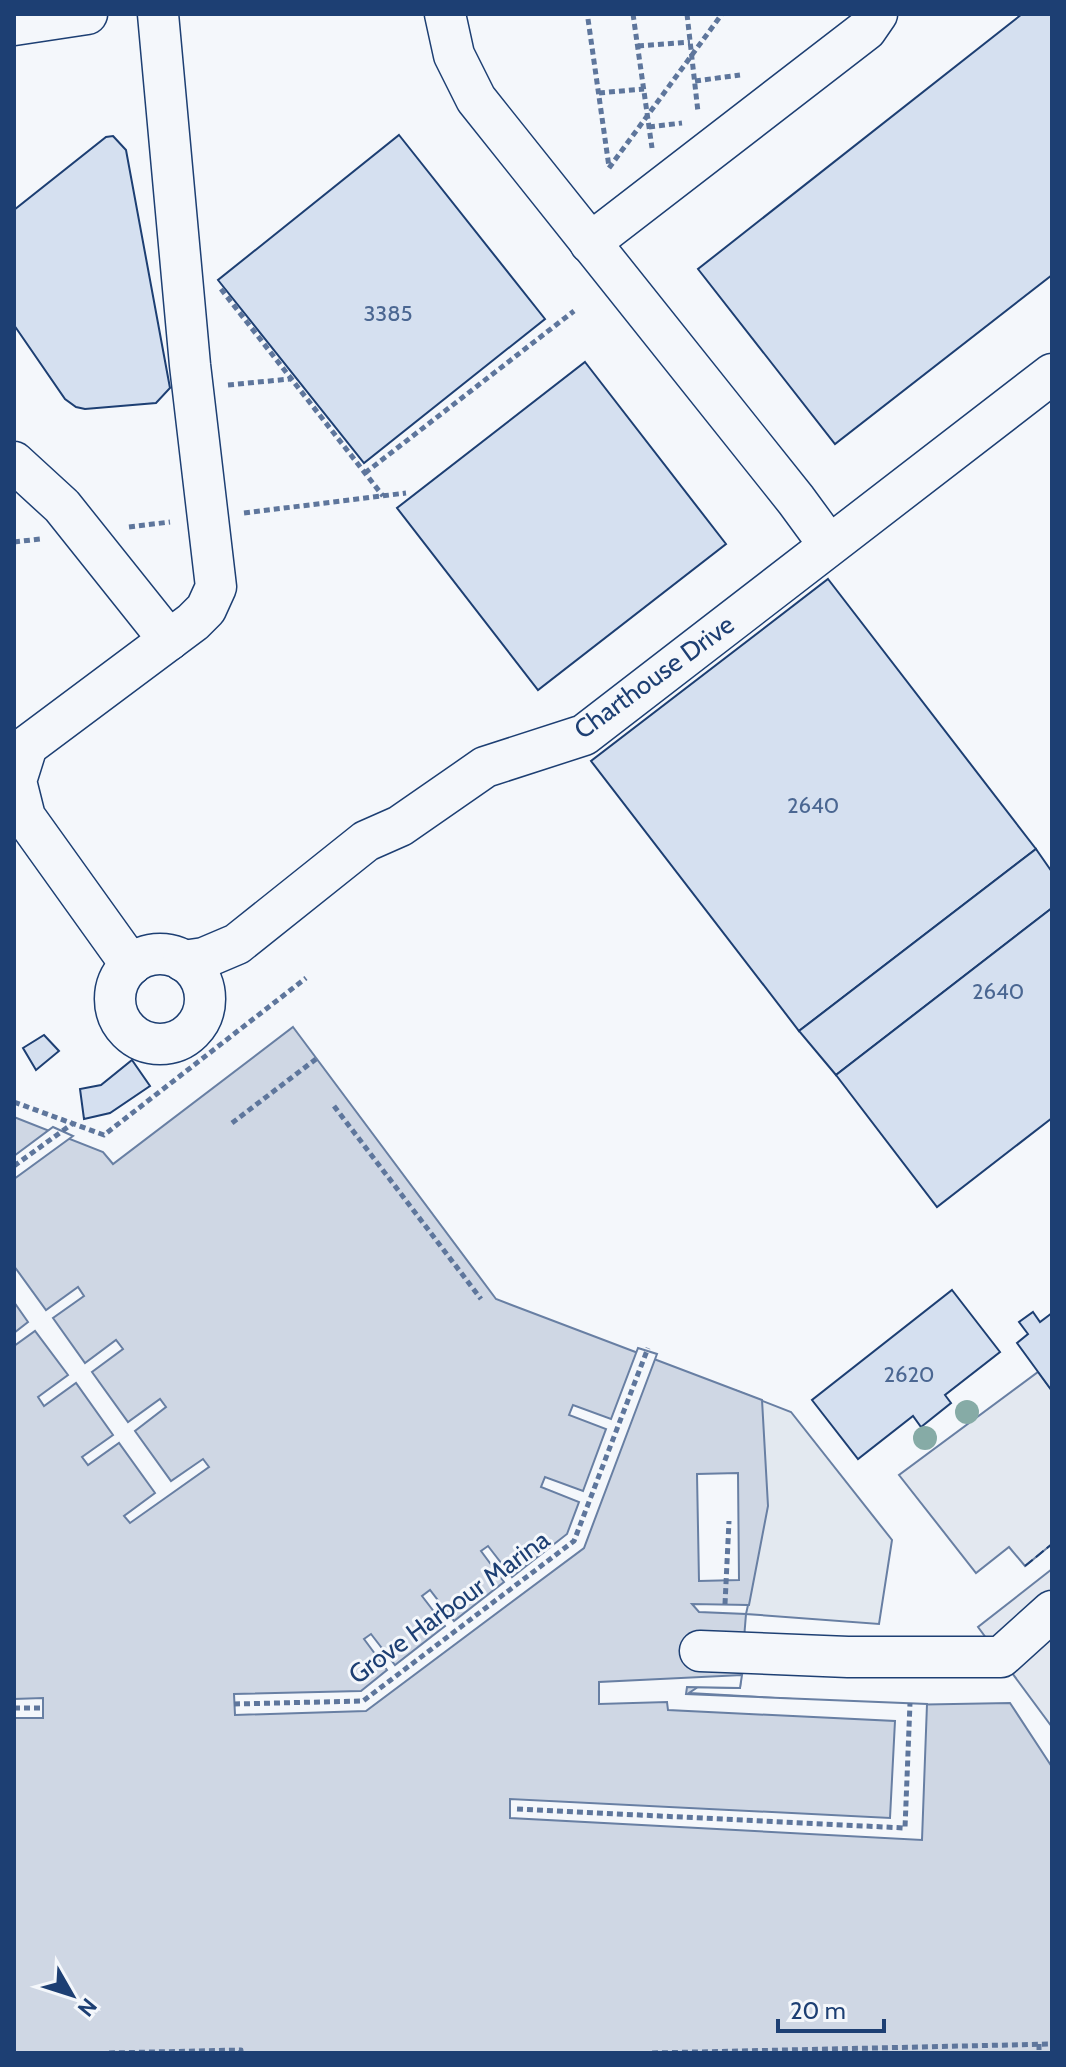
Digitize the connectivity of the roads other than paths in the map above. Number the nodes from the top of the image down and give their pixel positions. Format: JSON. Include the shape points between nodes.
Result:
{"nodes":[{"id":1,"x":87,"y":14,"type":"edge"},
{"id":2,"x":158,"y":14,"type":"edge"},
{"id":3,"x":445,"y":14,"type":"edge"},
{"id":4,"x":877,"y":14,"type":"edge"},
{"id":5,"x":14,"y":25,"type":"edge"},
{"id":6,"x":590,"y":243,"type":"junction"},
{"id":7,"x":1052,"y":374,"type":"edge"},
{"id":8,"x":14,"y":462,"type":"edge"},
{"id":9,"x":829,"y":545,"type":"junction"},
{"id":10,"x":169,"y":640,"type":"junction"},
{"id":11,"x":237,"y":944,"type":"junction"},
{"id":12,"x":183,"y":961,"type":"junction"},
{"id":13,"x":131,"y":965,"type":"junction"},
{"id":14,"x":206,"y":1002,"type":"junction"},
{"id":15,"x":1052,"y":1611,"type":"edge"},
{"id":16,"x":700,"y":1651,"type":"dead end"}],
"edges":[{"from":1,"to":5,"type":"street"},
{"from":2,"to":10,"type":"street","via":[[216,587],[206,609]]},
{"from":3,"to":6,"type":"street","via":[[454,55],[476,99]]},
{"from":4,"to":6,"type":"street","via":[[866,30]]},
{"from":6,"to":9,"type":"street"},
{"from":7,"to":9,"type":"street","name":"Charthouse Drive"},
{"from":8,"to":10,"type":"street","via":[[62,506]]},
{"from":9,"to":11,"type":"street","name":"Charthouse Drive","via":[[584,735],[485,767],[400,826],[366,841]]},
{"from":10,"to":13,"type":"street","via":[[27,746],[16,781],[25,817]]},
{"from":11,"to":12,"type":"street","name":"Charthouse Drive"},
{"from":11,"to":14,"type":"street","name":"Charthouse Drive"},
{"from":12,"to":13,"type":"street","via":[[150,955]]},
{"from":12,"to":14,"type":"street","via":[[199,975]]},
{"from":13,"to":14,"type":"street","via":[[117,985],[115,1000],[118,1016],[138,1039],[153,1045],[184,1038],[196,1028]]},
{"from":15,"to":16,"type":"street","via":[[1001,1657]]}]}
